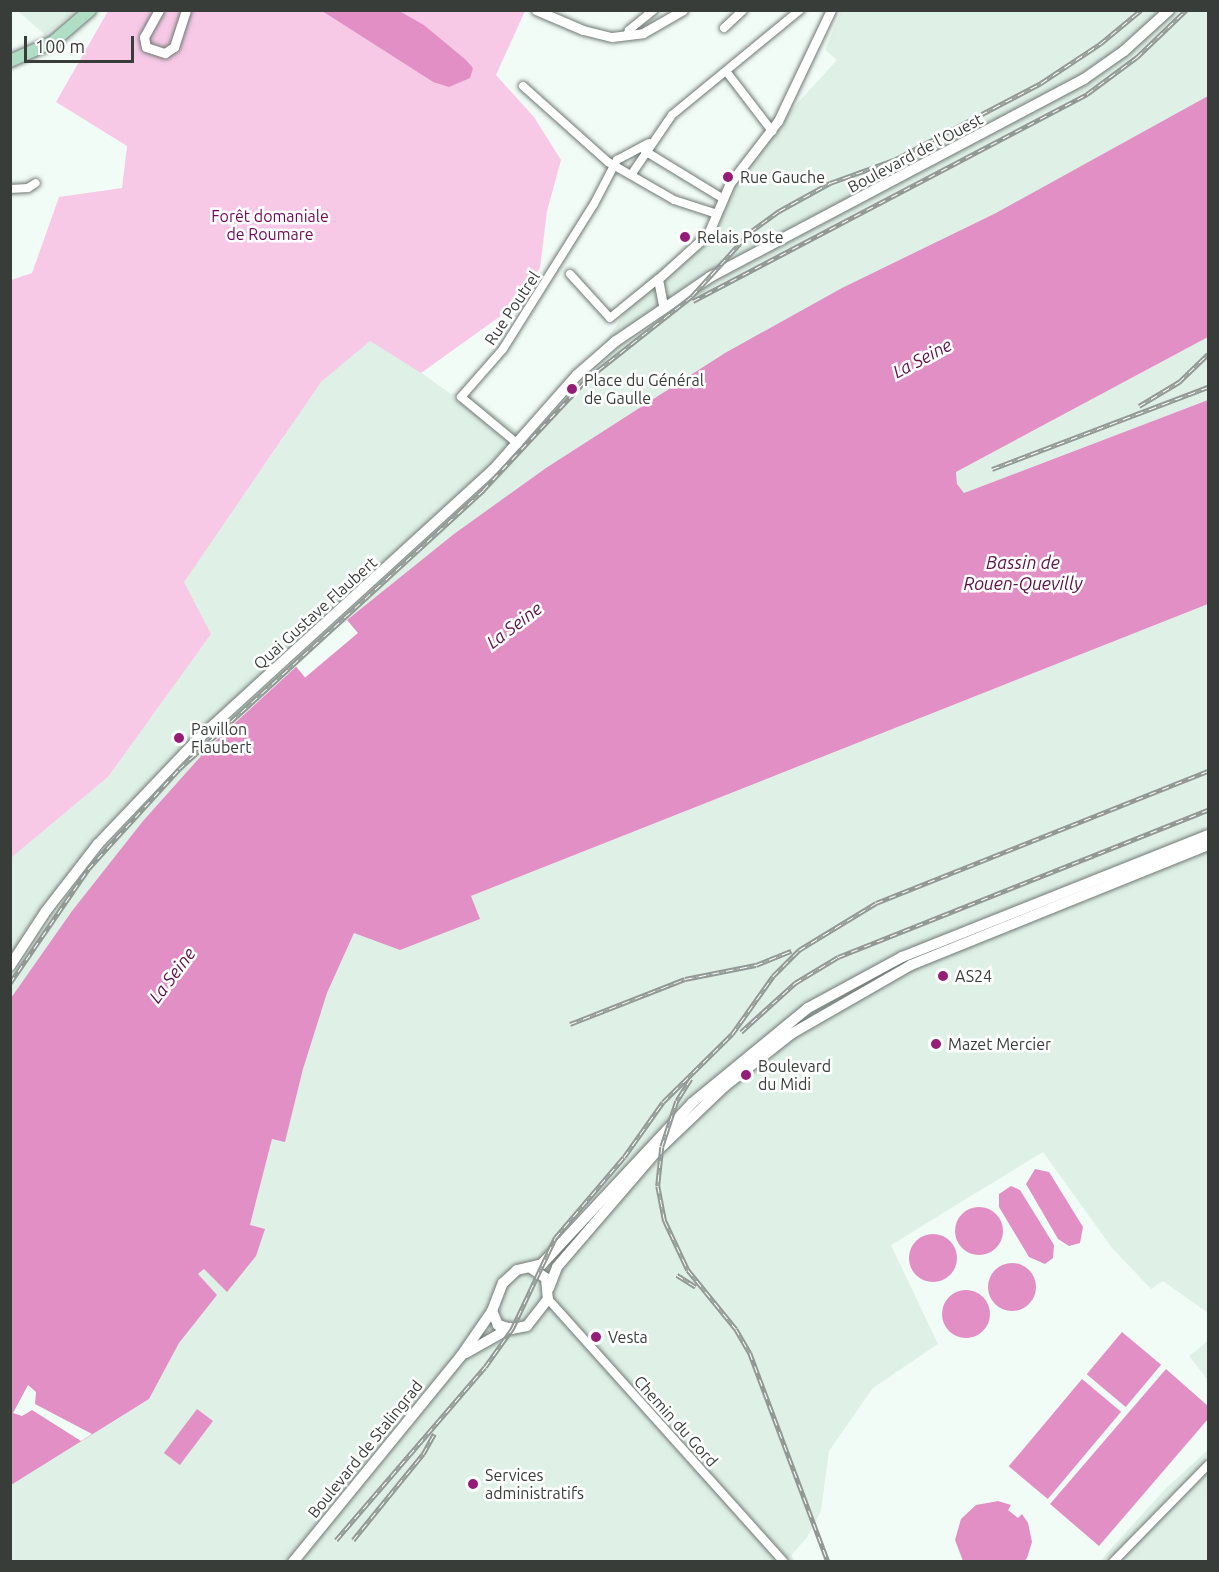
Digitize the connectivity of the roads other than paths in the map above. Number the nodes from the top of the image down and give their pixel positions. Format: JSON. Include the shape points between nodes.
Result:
{"nodes":[{"id":1,"x":90,"y":10,"type":"edge"},
{"id":2,"x":159,"y":10,"type":"edge"},
{"id":3,"x":186,"y":10,"type":"edge"},
{"id":4,"x":536,"y":10,"type":"edge"},
{"id":5,"x":654,"y":10,"type":"edge"},
{"id":6,"x":683,"y":10,"type":"edge"},
{"id":7,"x":743,"y":10,"type":"edge"},
{"id":8,"x":800,"y":10,"type":"edge"},
{"id":9,"x":831,"y":10,"type":"edge"},
{"id":10,"x":1169,"y":10,"type":"edge"},
{"id":11,"x":724,"y":28,"type":"dead end"},
{"id":12,"x":627,"y":36,"type":"junction"},
{"id":13,"x":10,"y":61,"type":"edge"},
{"id":14,"x":726,"y":71,"type":"junction"},
{"id":15,"x":523,"y":86,"type":"dead end"},
{"id":16,"x":772,"y":131,"type":"junction"},
{"id":17,"x":649,"y":143,"type":"junction"},
{"id":18,"x":645,"y":151,"type":"junction"},
{"id":19,"x":614,"y":165,"type":"junction"},
{"id":20,"x":630,"y":175,"type":"junction"},
{"id":21,"x":36,"y":183,"type":"dead end"},
{"id":22,"x":10,"y":189,"type":"edge"},
{"id":23,"x":722,"y":198,"type":"junction"},
{"id":24,"x":717,"y":214,"type":"junction"},
{"id":25,"x":570,"y":274,"type":"dead end"},
{"id":26,"x":658,"y":279,"type":"junction"},
{"id":27,"x":663,"y":305,"type":"junction"},
{"id":28,"x":518,"y":444,"type":"junction"},
{"id":29,"x":1209,"y":835,"type":"edge"},
{"id":30,"x":1209,"y":845,"type":"edge"},
{"id":31,"x":894,"y":960,"type":"junction"},
{"id":32,"x":10,"y":966,"type":"edge"},
{"id":33,"x":828,"y":1007,"type":"junction"},
{"id":34,"x":808,"y":1008,"type":"junction"},
{"id":35,"x":531,"y":1268,"type":"junction"},
{"id":36,"x":549,"y":1294,"type":"junction"},
{"id":37,"x":492,"y":1311,"type":"junction"},
{"id":38,"x":510,"y":1328,"type":"junction"},
{"id":39,"x":461,"y":1356,"type":"junction"},
{"id":40,"x":1209,"y":1465,"type":"edge"},
{"id":41,"x":293,"y":1562,"type":"edge"},
{"id":42,"x":784,"y":1562,"type":"edge"},
{"id":43,"x":1113,"y":1562,"type":"edge"}],
"edges":[{"from":1,"to":13,"type":"main road","via":[[53,42]]},
{"from":2,"to":3,"type":"street","via":[[144,36],[146,47],[165,53],[174,47]]},
{"from":4,"to":12,"type":"street","via":[[596,34]]},
{"from":5,"to":12,"type":"street","via":[[628,30]]},
{"from":6,"to":12,"type":"street","via":[[643,33]]},
{"from":7,"to":11,"type":"street"},
{"from":8,"to":14,"type":"street"},
{"from":9,"to":16,"type":"street"},
{"from":10,"to":27,"type":"main road","name":"Boulevard de l'Ouest","via":[[1124,51],[1084,79]]},
{"from":14,"to":16,"type":"street"},
{"from":14,"to":17,"type":"street","via":[[672,115]]},
{"from":15,"to":19,"type":"street"},
{"from":16,"to":23,"type":"street"},
{"from":17,"to":18,"type":"street"},
{"from":17,"to":19,"type":"street"},
{"from":18,"to":20,"type":"street"},
{"from":18,"to":23,"type":"street"},
{"from":19,"to":20,"type":"street"},
{"from":19,"to":28,"type":"street","name":"Rue Poutrel","via":[[594,204],[503,349],[461,397]]},
{"from":20,"to":24,"type":"street","via":[[674,200]]},
{"from":21,"to":22,"type":"street","via":[[28,188]]},
{"from":23,"to":24,"type":"street"},
{"from":24,"to":26,"type":"street","via":[[702,241],[669,265]]},
{"from":25,"to":26,"type":"street","via":[[610,318]]},
{"from":26,"to":27,"type":"street"},
{"from":27,"to":28,"type":"main road","name":"Quai Gustave Flaubert","via":[[577,375]]},
{"from":28,"to":32,"type":"main road","name":"Quai Gustave Flaubert","via":[[413,545],[198,739],[87,858]]},
{"from":29,"to":31,"type":"main road"},
{"from":30,"to":33,"type":"main road","via":[[930,956]]},
{"from":31,"to":33,"type":"main road"},
{"from":31,"to":34,"type":"main road"},
{"from":33,"to":34,"type":"main road"},
{"from":33,"to":36,"type":"main road","via":[[753,1062],[675,1133],[562,1261]]},
{"from":34,"to":35,"type":"main road","via":[[692,1103],[542,1264]]},
{"from":35,"to":36,"type":"main road","via":[[539,1271]]},
{"from":35,"to":37,"type":"main road","via":[[517,1270],[503,1283]]},
{"from":36,"to":38,"type":"main road","via":[[527,1326]]},
{"from":36,"to":42,"type":"street","name":"Chemin du Gord"},
{"from":37,"to":38,"type":"main road","via":[[498,1325]]},
{"from":37,"to":39,"type":"main road","name":"Boulevard de Stalingrad"},
{"from":38,"to":39,"type":"main road","name":"Boulevard de Stalingrad"},
{"from":39,"to":41,"type":"main road","name":"Boulevard de Stalingrad"},
{"from":40,"to":43,"type":"street"}]}
